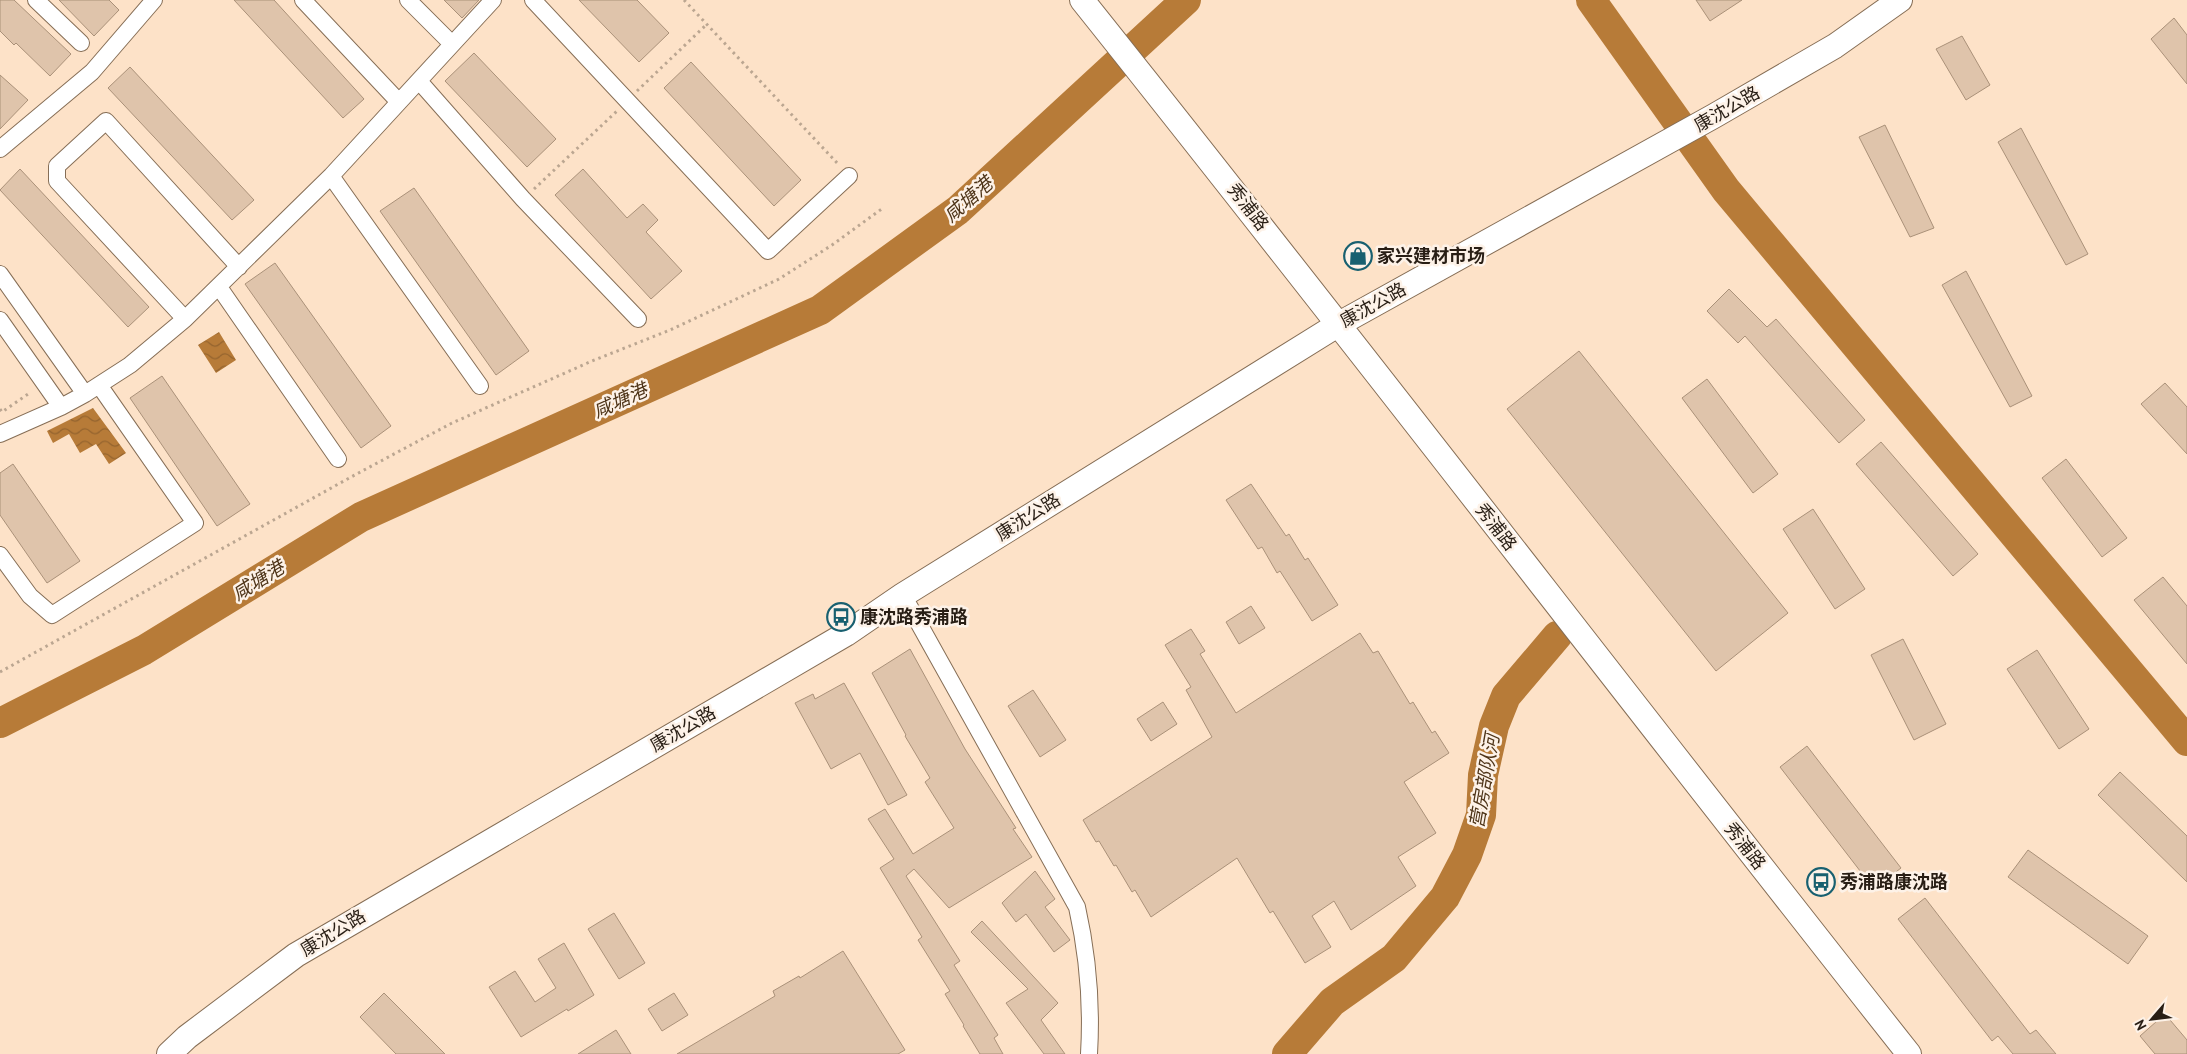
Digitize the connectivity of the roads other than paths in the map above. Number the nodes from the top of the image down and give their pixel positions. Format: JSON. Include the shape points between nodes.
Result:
{"nodes":[{"id":1,"x":36,"y":0,"type":"edge"},
{"id":2,"x":154,"y":0,"type":"edge"},
{"id":3,"x":303,"y":0,"type":"edge"},
{"id":4,"x":408,"y":0,"type":"edge"},
{"id":5,"x":493,"y":0,"type":"edge"},
{"id":6,"x":533,"y":0,"type":"edge"},
{"id":7,"x":1900,"y":0,"type":"edge"},
{"id":8,"x":1089,"y":8,"type":"edge"},
{"id":9,"x":81,"y":43,"type":"dead end"},
{"id":10,"x":452,"y":44,"type":"junction"},
{"id":11,"x":419,"y":81,"type":"junction"},
{"id":12,"x":398,"y":101,"type":"junction"},
{"id":13,"x":0,"y":149,"type":"edge"},
{"id":14,"x":331,"y":176,"type":"junction"},
{"id":15,"x":849,"y":176,"type":"road end"},
{"id":16,"x":239,"y":266,"type":"junction"},
{"id":17,"x":0,"y":274,"type":"edge"},
{"id":18,"x":219,"y":287,"type":"junction"},
{"id":19,"x":185,"y":319,"type":"junction"},
{"id":20,"x":638,"y":319,"type":"dead end"},
{"id":21,"x":0,"y":320,"type":"edge"},
{"id":22,"x":1339,"y":324,"type":"junction"},
{"id":23,"x":480,"y":386,"type":"dead end"},
{"id":24,"x":92,"y":389,"type":"junction"},
{"id":25,"x":61,"y":407,"type":"junction"},
{"id":26,"x":0,"y":434,"type":"edge"},
{"id":27,"x":338,"y":459,"type":"dead end"},
{"id":28,"x":0,"y":555,"type":"edge"},
{"id":29,"x":903,"y":595,"type":"junction"},
{"id":30,"x":169,"y":1054,"type":"edge"},
{"id":31,"x":1089,"y":1054,"type":"edge"},
{"id":32,"x":1909,"y":1054,"type":"edge"}],
"edges":[{"from":1,"to":9,"type":"street"},
{"from":2,"to":13,"type":"street","via":[[92,72]]},
{"from":3,"to":12,"type":"street"},
{"from":4,"to":10,"type":"street"},
{"from":5,"to":10,"type":"street"},
{"from":6,"to":15,"type":"street","via":[[768,251]]},
{"from":7,"to":22,"type":"street","name":"康沈公路","via":[[1835,46],[1714,116]]},
{"from":8,"to":22,"type":"street","name":"秀浦路"},
{"from":10,"to":11,"type":"street"},
{"from":11,"to":12,"type":"street"},
{"from":11,"to":20,"type":"street","via":[[524,199]]},
{"from":12,"to":14,"type":"street"},
{"from":14,"to":16,"type":"street"},
{"from":14,"to":23,"type":"street"},
{"from":16,"to":18,"type":"street"},
{"from":16,"to":19,"type":"street","via":[[106,121],[57,166],[57,181]]},
{"from":17,"to":24,"type":"street"},
{"from":18,"to":19,"type":"street"},
{"from":18,"to":27,"type":"street"},
{"from":19,"to":24,"type":"street","via":[[130,364]]},
{"from":21,"to":25,"type":"street"},
{"from":22,"to":29,"type":"street","name":"康沈公路"},
{"from":22,"to":32,"type":"street","name":"秀浦路"},
{"from":24,"to":25,"type":"street"},
{"from":24,"to":28,"type":"street","via":[[195,523],[52,615],[30,596]]},
{"from":25,"to":26,"type":"street"},
{"from":29,"to":30,"type":"street","name":"康沈公路","via":[[846,634],[296,955]]},
{"from":29,"to":31,"type":"street","via":[[1077,907],[1085,942],[1092,1017]]}]}
